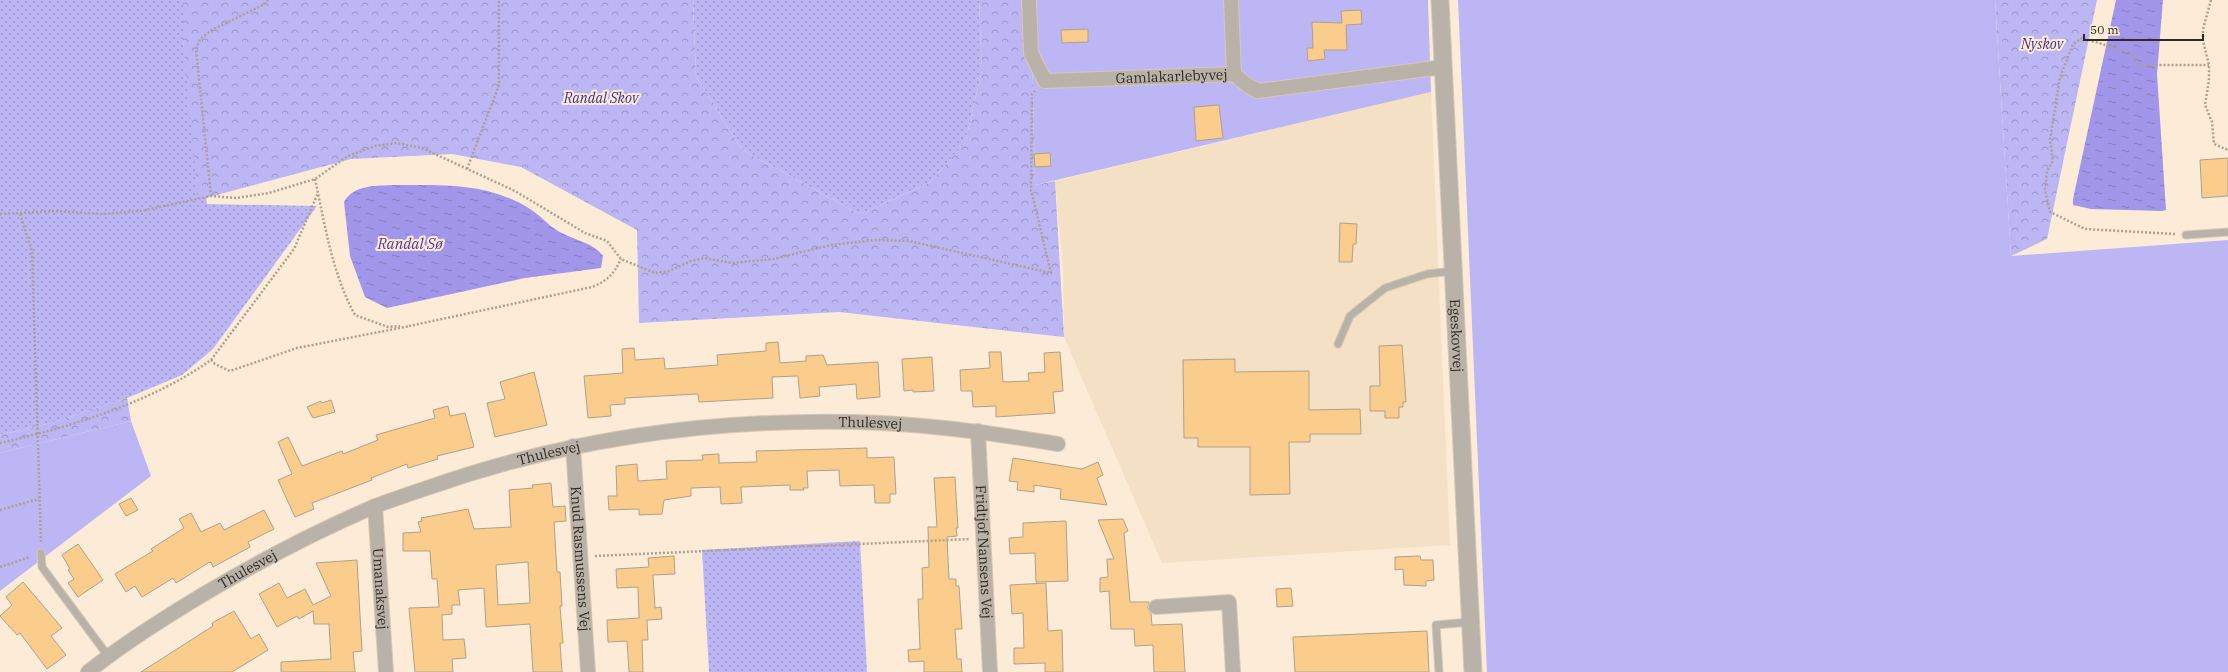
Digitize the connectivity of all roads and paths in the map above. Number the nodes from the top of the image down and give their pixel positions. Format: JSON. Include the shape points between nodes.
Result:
{"nodes":[{"id":1,"x":268,"y":0,"type":"edge"},
{"id":2,"x":499,"y":0,"type":"edge"},
{"id":3,"x":1029,"y":0,"type":"edge"},
{"id":4,"x":1231,"y":0,"type":"edge"},
{"id":5,"x":1440,"y":0,"type":"edge"},
{"id":6,"x":2211,"y":0,"type":"edge"},
{"id":7,"x":2209,"y":65,"type":"junction"},
{"id":8,"x":1443,"y":67,"type":"junction"},
{"id":9,"x":1234,"y":74,"type":"junction"},
{"id":10,"x":1045,"y":81,"type":"junction"},
{"id":11,"x":2228,"y":150,"type":"edge"},
{"id":12,"x":467,"y":169,"type":"junction"},
{"id":13,"x":316,"y":179,"type":"junction"},
{"id":14,"x":318,"y":192,"type":"junction"},
{"id":15,"x":211,"y":196,"type":"junction"},
{"id":16,"x":0,"y":214,"type":"edge"},
{"id":17,"x":20,"y":214,"type":"junction"},
{"id":18,"x":2228,"y":232,"type":"edge"},
{"id":19,"x":2186,"y":235,"type":"joint"},
{"id":20,"x":621,"y":259,"type":"junction"},
{"id":21,"x":1453,"y":271,"type":"junction"},
{"id":22,"x":410,"y":326,"type":"junction"},
{"id":23,"x":1338,"y":344,"type":"dead end"},
{"id":24,"x":211,"y":360,"type":"junction"},
{"id":25,"x":978,"y":431,"type":"junction"},
{"id":26,"x":36,"y":435,"type":"junction"},
{"id":27,"x":0,"y":443,"type":"edge"},
{"id":28,"x":1058,"y":444,"type":"dead end"},
{"id":29,"x":573,"y":446,"type":"junction"},
{"id":30,"x":39,"y":499,"type":"junction"},
{"id":31,"x":375,"y":506,"type":"junction"},
{"id":32,"x":0,"y":510,"type":"edge"},
{"id":33,"x":984,"y":539,"type":"junction"},
{"id":34,"x":41,"y":553,"type":"junction"},
{"id":35,"x":581,"y":556,"type":"junction"},
{"id":36,"x":0,"y":567,"type":"edge"},
{"id":37,"x":1156,"y":607,"type":"dead end"},
{"id":38,"x":1471,"y":622,"type":"junction"},
{"id":39,"x":108,"y":656,"type":"junction"},
{"id":40,"x":88,"y":672,"type":"edge"},
{"id":41,"x":386,"y":672,"type":"edge"},
{"id":42,"x":588,"y":672,"type":"edge"},
{"id":43,"x":990,"y":672,"type":"edge"},
{"id":44,"x":1233,"y":672,"type":"edge"},
{"id":45,"x":1439,"y":672,"type":"edge"},
{"id":46,"x":1473,"y":672,"type":"edge"}],
"edges":[{"from":1,"to":15,"type":"path","via":[[265,4],[212,30],[200,39],[196,49]]},
{"from":2,"to":12,"type":"path","via":[[499,85]]},
{"from":3,"to":10,"type":"street","via":[[1031,53]]},
{"from":4,"to":9,"type":"street"},
{"from":5,"to":8,"type":"street","name":"Egeskovvej"},
{"from":6,"to":7,"type":"path","via":[[2203,29]]},
{"from":7,"to":11,"type":"path","via":[[2205,105],[2212,122],[2214,144]]},
{"from":7,"to":19,"type":"path","via":[[2138,65],[2129,52],[2082,38],[2073,44],[2060,77],[2050,140],[2053,161],[2047,171],[2045,190],[2050,212],[2085,229]]},
{"from":8,"to":9,"type":"street","name":"Gamlakarlebyvej","via":[[1258,91],[1246,85]]},
{"from":8,"to":21,"type":"street","name":"Egeskovvej"},
{"from":9,"to":10,"type":"street","name":"Gamlakarlebyvej"},
{"from":10,"to":20,"type":"path","via":[[1032,94],[1031,190],[1051,273],[902,241],[875,240],[831,245],[773,259],[732,263],[704,258],[691,261],[669,272],[655,273]]},
{"from":12,"to":13,"type":"path","via":[[422,148],[397,143],[375,146],[348,156]]},
{"from":12,"to":20,"type":"path","via":[[515,191],[585,232],[607,240]]},
{"from":13,"to":14,"type":"path"},
{"from":13,"to":15,"type":"path","via":[[269,193],[236,198]]},
{"from":14,"to":22,"type":"path","via":[[330,251],[344,296],[355,315],[388,327]]},
{"from":14,"to":24,"type":"path","via":[[294,249]]},
{"from":15,"to":17,"type":"path","via":[[141,211],[101,214],[55,211]]},
{"from":16,"to":17,"type":"path"},
{"from":17,"to":26,"type":"path","via":[[32,251]]},
{"from":18,"to":19,"type":"lane"},
{"from":20,"to":22,"type":"path","via":[[615,272],[606,281],[592,287]]},
{"from":21,"to":23,"type":"lane","via":[[1427,274],[1385,288],[1350,316]]},
{"from":21,"to":38,"type":"street","name":"Egeskovvej"},
{"from":22,"to":24,"type":"path","via":[[297,348],[230,371]]},
{"from":24,"to":26,"type":"path","via":[[186,378],[148,397]]},
{"from":25,"to":28,"type":"street","name":"Thulesvej"},
{"from":25,"to":29,"type":"street","name":"Thulesvej","via":[[854,422],[753,424],[652,434]]},
{"from":25,"to":33,"type":"street","name":"Fridtjof Nansens Vej"},
{"from":26,"to":27,"type":"path"},
{"from":26,"to":30,"type":"path"},
{"from":29,"to":31,"type":"street","name":"Thulesvej","via":[[474,472]]},
{"from":29,"to":35,"type":"street","name":"Knud Rasmussens Vej"},
{"from":30,"to":32,"type":"path"},
{"from":30,"to":34,"type":"path"},
{"from":31,"to":39,"type":"street","name":"Thulesvej","via":[[293,545],[232,578],[166,617]]},
{"from":31,"to":41,"type":"street","name":"Umanaksvej"},
{"from":33,"to":35,"type":"path"},
{"from":33,"to":43,"type":"street","name":"Fridtjof Nansens Vej"},
{"from":34,"to":36,"type":"path"},
{"from":34,"to":39,"type":"lane","via":[[42,567]]},
{"from":35,"to":42,"type":"street","name":"Knud Rasmussens Vej"},
{"from":37,"to":44,"type":"street","via":[[1229,602]]},
{"from":38,"to":45,"type":"lane","via":[[1436,625]]},
{"from":38,"to":46,"type":"street","name":"Egeskovvej"},
{"from":39,"to":40,"type":"street","name":"Thulesvej"}]}
